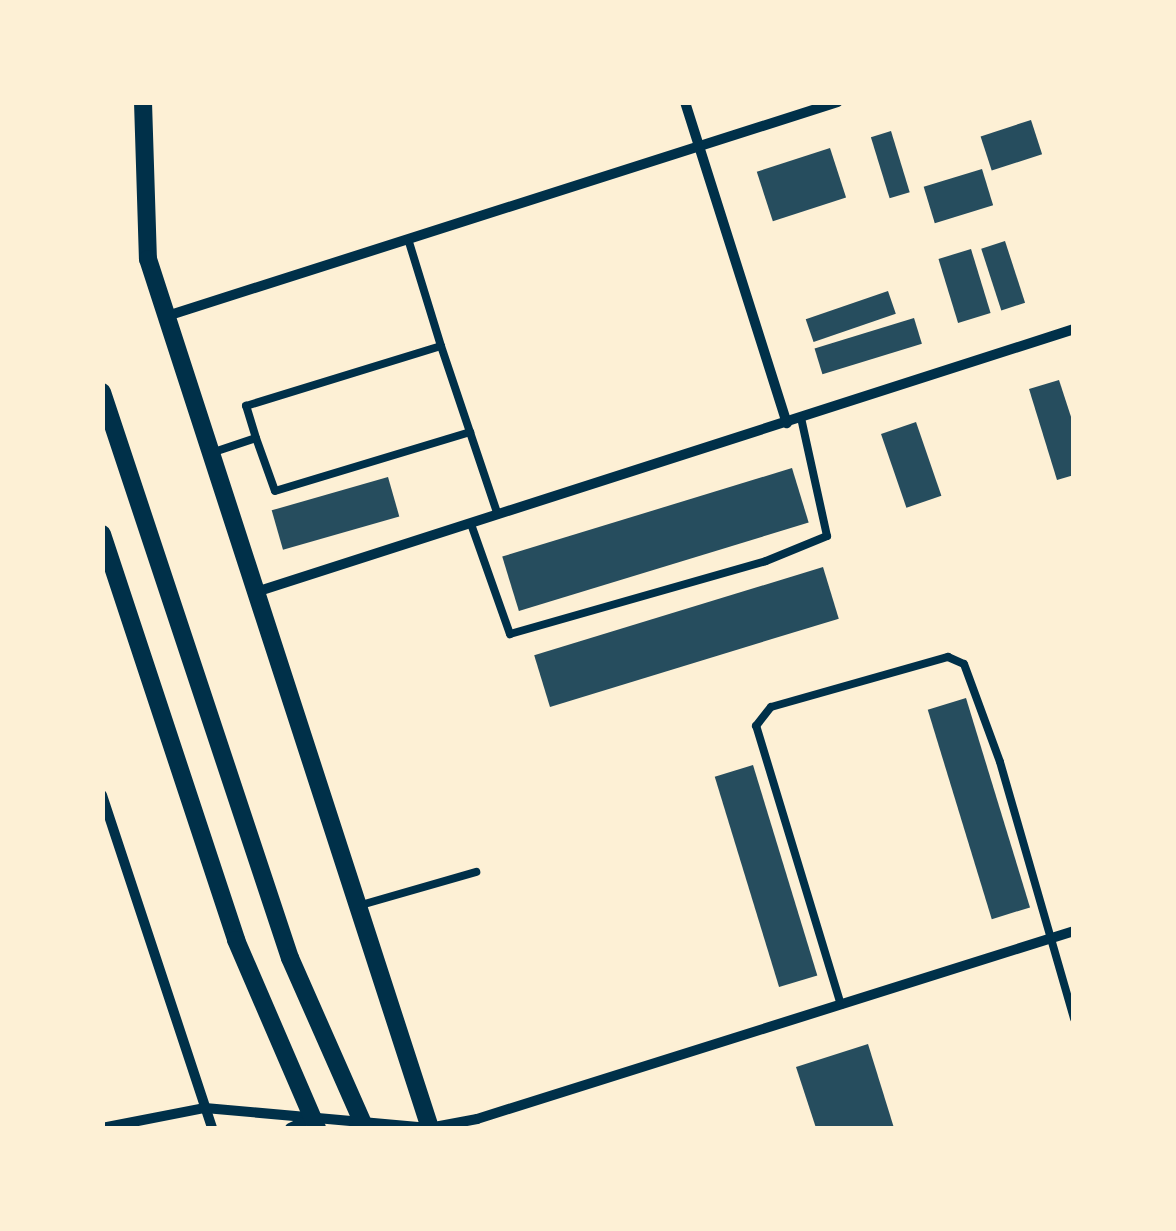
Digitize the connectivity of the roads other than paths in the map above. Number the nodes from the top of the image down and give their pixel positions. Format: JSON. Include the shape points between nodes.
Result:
{"nodes":[{"id":1,"x":144,"y":102,"type":"edge"},
{"id":2,"x":685,"y":102,"type":"edge"},
{"id":3,"x":838,"y":102,"type":"edge"},
{"id":4,"x":700,"y":146,"type":"junction"},
{"id":5,"x":408,"y":239,"type":"junction"},
{"id":6,"x":167,"y":316,"type":"junction"},
{"id":7,"x":1074,"y":329,"type":"edge"},
{"id":8,"x":441,"y":346,"type":"junction"},
{"id":9,"x":102,"y":392,"type":"edge"},
{"id":10,"x":801,"y":418,"type":"junction"},
{"id":11,"x":787,"y":423,"type":"junction"},
{"id":12,"x":470,"y":432,"type":"junction"},
{"id":13,"x":256,"y":438,"type":"junction"},
{"id":14,"x":211,"y":453,"type":"junction"},
{"id":15,"x":498,"y":515,"type":"junction"},
{"id":16,"x":470,"y":524,"type":"junction"},
{"id":17,"x":102,"y":534,"type":"edge"},
{"id":18,"x":255,"y":593,"type":"junction"},
{"id":19,"x":102,"y":795,"type":"edge"},
{"id":20,"x":476,"y":872,"type":"dead end"},
{"id":21,"x":356,"y":906,"type":"junction"},
{"id":22,"x":1074,"y":931,"type":"edge"},
{"id":23,"x":1055,"y":936,"type":"junction"},
{"id":24,"x":840,"y":1005,"type":"junction"},
{"id":25,"x":1074,"y":1020,"type":"edge"},
{"id":26,"x":205,"y":1108,"type":"junction"},
{"id":27,"x":316,"y":1123,"type":"edge"},
{"id":28,"x":102,"y":1128,"type":"edge"},
{"id":29,"x":212,"y":1128,"type":"edge"},
{"id":30,"x":290,"y":1128,"type":"edge"},
{"id":31,"x":365,"y":1128,"type":"edge"},
{"id":32,"x":429,"y":1128,"type":"edge"}],
"edges":[{"from":1,"to":6,"type":"street","via":[[143,232]]},
{"from":2,"to":4,"type":"street"},
{"from":3,"to":4,"type":"street"},
{"from":4,"to":5,"type":"street"},
{"from":4,"to":11,"type":"street"},
{"from":5,"to":6,"type":"street"},
{"from":5,"to":8,"type":"lane"},
{"from":6,"to":14,"type":"street"},
{"from":7,"to":10,"type":"street"},
{"from":8,"to":12,"type":"lane"},
{"from":8,"to":13,"type":"lane","via":[[246,406]]},
{"from":9,"to":31,"type":"street","via":[[290,958]]},
{"from":10,"to":11,"type":"street"},
{"from":10,"to":16,"type":"lane","via":[[827,536],[766,561],[510,634]]},
{"from":11,"to":15,"type":"street"},
{"from":12,"to":13,"type":"lane","via":[[275,491]]},
{"from":12,"to":15,"type":"lane"},
{"from":13,"to":14,"type":"lane"},
{"from":14,"to":18,"type":"street"},
{"from":15,"to":16,"type":"street"},
{"from":16,"to":18,"type":"street"},
{"from":17,"to":27,"type":"street","via":[[236,940]]},
{"from":18,"to":21,"type":"street"},
{"from":19,"to":26,"type":"street"},
{"from":20,"to":21,"type":"lane"},
{"from":21,"to":32,"type":"street"},
{"from":22,"to":23,"type":"street"},
{"from":23,"to":24,"type":"street"},
{"from":23,"to":24,"type":"lane","via":[[964,664],[914,662],[770,707],[756,726]]},
{"from":23,"to":25,"type":"lane"},
{"from":24,"to":32,"type":"street"},
{"from":26,"to":27,"type":"street"},
{"from":26,"to":28,"type":"street"},
{"from":26,"to":29,"type":"street"},
{"from":27,"to":30,"type":"street"},
{"from":27,"to":32,"type":"street"}]}
